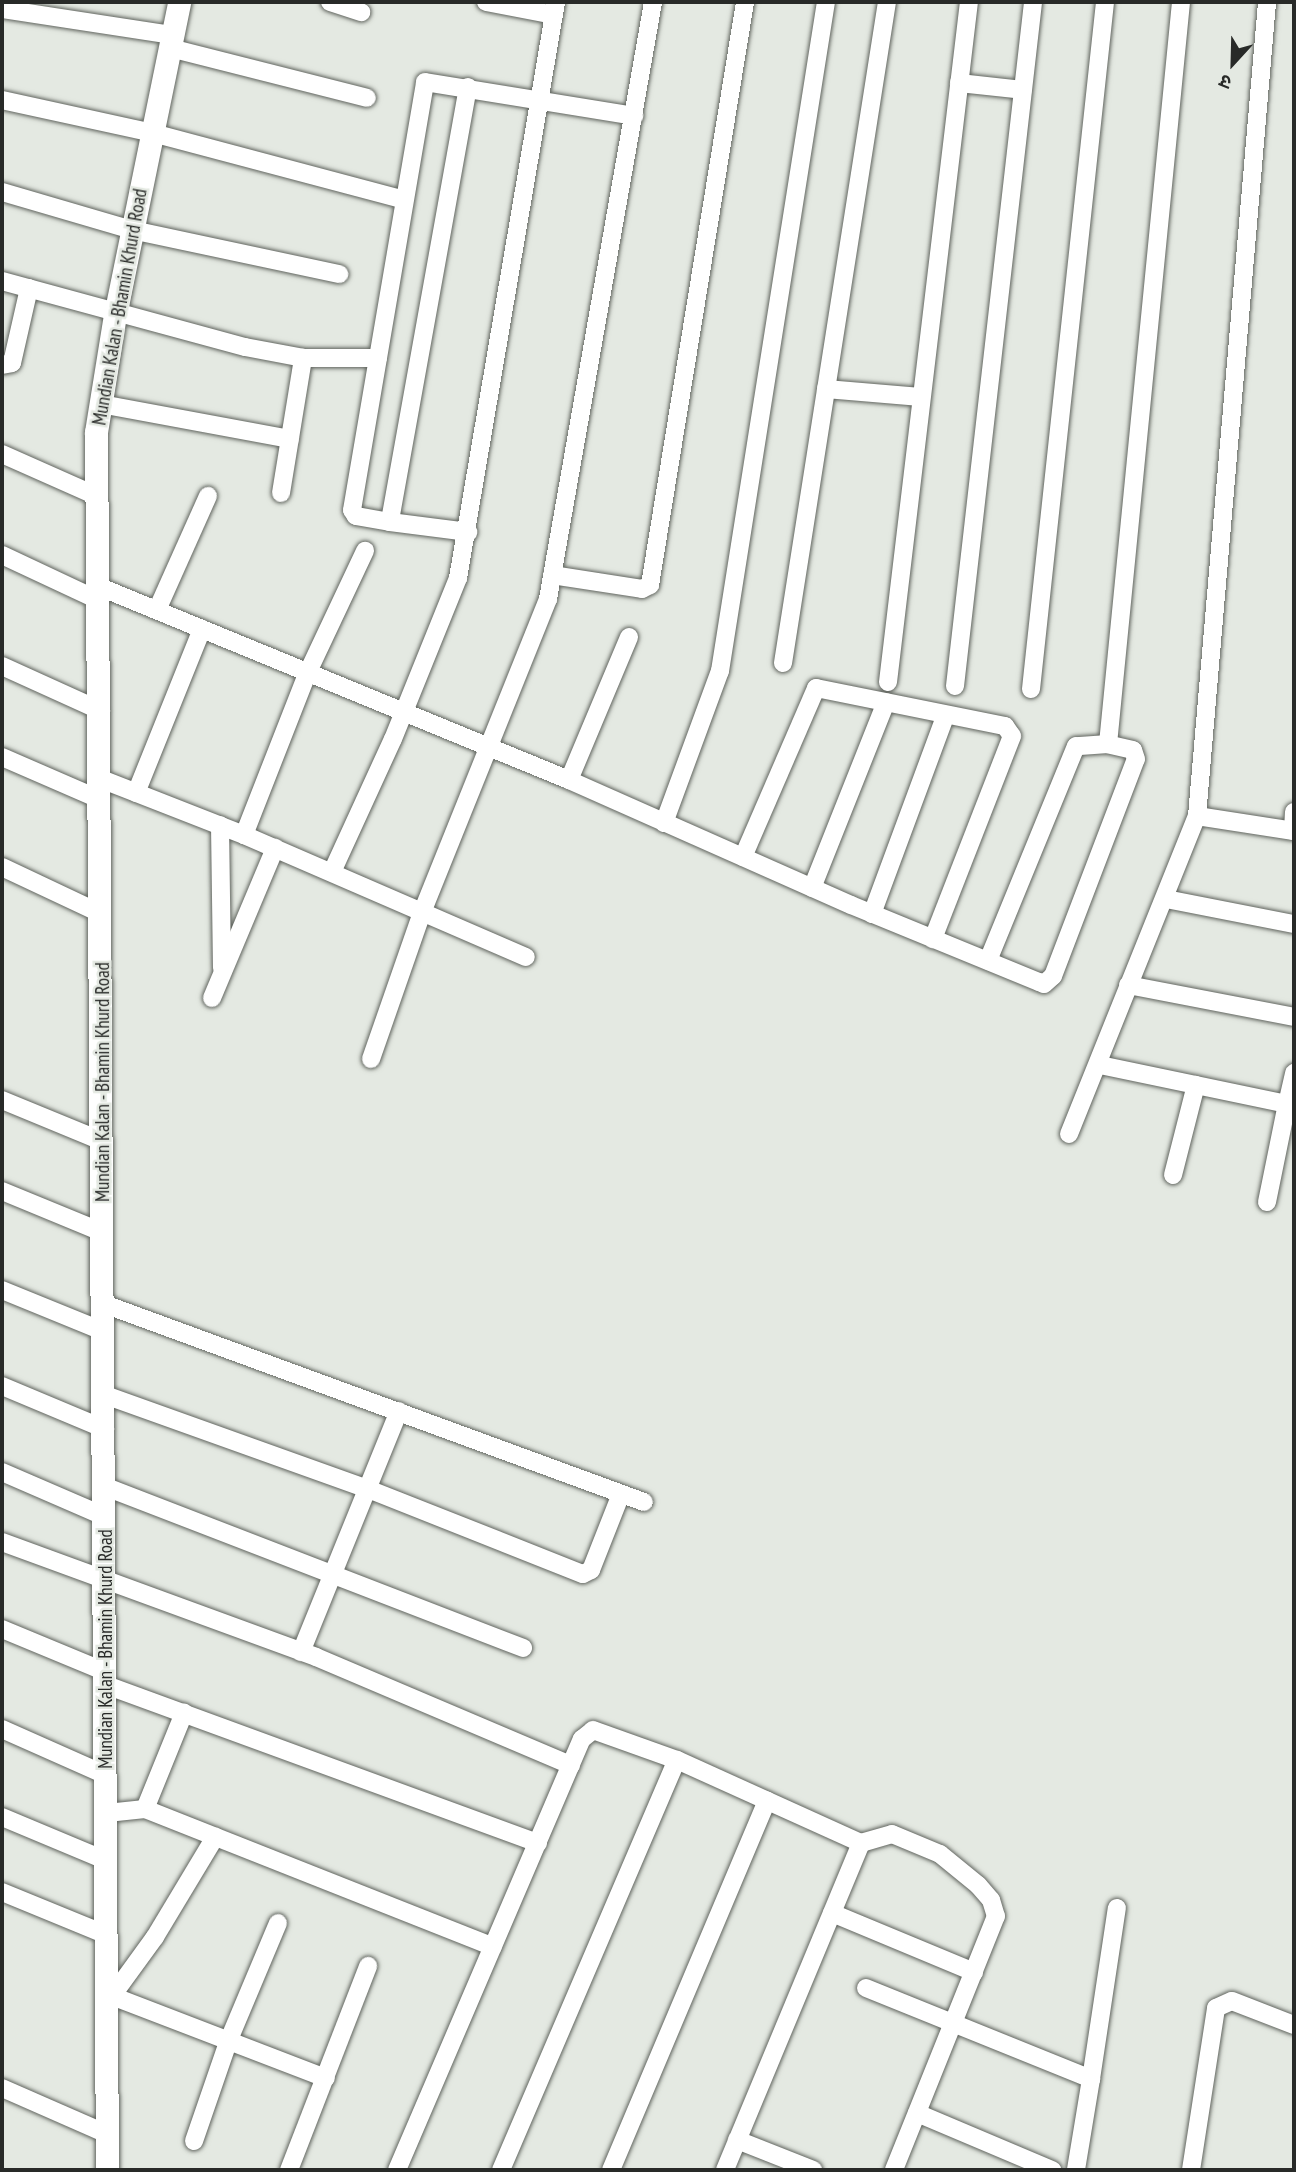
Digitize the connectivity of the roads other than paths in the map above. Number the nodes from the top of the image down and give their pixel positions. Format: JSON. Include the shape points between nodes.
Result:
{"nodes":[{"id":1,"x":179,"y":2,"type":"edge"},
{"id":2,"x":330,"y":2,"type":"edge"},
{"id":3,"x":486,"y":2,"type":"edge"},
{"id":4,"x":653,"y":2,"type":"edge"},
{"id":5,"x":745,"y":2,"type":"edge"},
{"id":6,"x":827,"y":2,"type":"edge"},
{"id":7,"x":887,"y":2,"type":"edge"},
{"id":8,"x":969,"y":2,"type":"edge"},
{"id":9,"x":1033,"y":2,"type":"edge"},
{"id":10,"x":1105,"y":2,"type":"edge"},
{"id":11,"x":1181,"y":2,"type":"edge"},
{"id":12,"x":1267,"y":2,"type":"edge"},
{"id":13,"x":555,"y":8,"type":"edge"},
{"id":14,"x":2,"y":9,"type":"edge"},
{"id":15,"x":361,"y":12,"type":"dead end"},
{"id":16,"x":171,"y":42,"type":"junction"},
{"id":17,"x":959,"y":83,"type":"junction"},
{"id":18,"x":468,"y":88,"type":"junction"},
{"id":19,"x":1023,"y":90,"type":"junction"},
{"id":20,"x":540,"y":97,"type":"junction"},
{"id":21,"x":367,"y":98,"type":"dead end"},
{"id":22,"x":2,"y":100,"type":"edge"},
{"id":23,"x":634,"y":116,"type":"junction"},
{"id":24,"x":153,"y":133,"type":"junction"},
{"id":25,"x":2,"y":192,"type":"edge"},
{"id":26,"x":404,"y":200,"type":"junction"},
{"id":27,"x":132,"y":230,"type":"junction"},
{"id":28,"x":339,"y":274,"type":"dead end"},
{"id":29,"x":2,"y":281,"type":"edge"},
{"id":30,"x":29,"y":288,"type":"junction"},
{"id":31,"x":115,"y":315,"type":"junction"},
{"id":32,"x":303,"y":358,"type":"junction"},
{"id":33,"x":377,"y":358,"type":"junction"},
{"id":34,"x":2,"y":365,"type":"edge"},
{"id":35,"x":826,"y":389,"type":"junction"},
{"id":36,"x":921,"y":397,"type":"junction"},
{"id":37,"x":101,"y":404,"type":"junction"},
{"id":38,"x":290,"y":439,"type":"junction"},
{"id":39,"x":2,"y":454,"type":"edge"},
{"id":40,"x":281,"y":493,"type":"dead end"},
{"id":41,"x":208,"y":496,"type":"dead end"},
{"id":42,"x":99,"y":497,"type":"junction"},
{"id":43,"x":390,"y":522,"type":"junction"},
{"id":44,"x":468,"y":532,"type":"junction"},
{"id":45,"x":365,"y":551,"type":"dead end"},
{"id":46,"x":2,"y":555,"type":"edge"},
{"id":47,"x":552,"y":575,"type":"junction"},
{"id":48,"x":100,"y":594,"type":"junction"},
{"id":49,"x":157,"y":610,"type":"junction"},
{"id":50,"x":202,"y":629,"type":"junction"},
{"id":51,"x":629,"y":637,"type":"dead end"},
{"id":52,"x":783,"y":663,"type":"dead end"},
{"id":53,"x":2,"y":666,"type":"edge"},
{"id":54,"x":308,"y":672,"type":"junction"},
{"id":55,"x":888,"y":682,"type":"dead end"},
{"id":56,"x":955,"y":686,"type":"dead end"},
{"id":57,"x":1031,"y":689,"type":"dead end"},
{"id":58,"x":886,"y":702,"type":"junction"},
{"id":59,"x":101,"y":711,"type":"junction"},
{"id":60,"x":405,"y":711,"type":"junction"},
{"id":61,"x":945,"y":717,"type":"junction"},
{"id":62,"x":1108,"y":744,"type":"junction"},
{"id":63,"x":489,"y":747,"type":"junction"},
{"id":64,"x":2,"y":757,"type":"edge"},
{"id":65,"x":569,"y":780,"type":"junction"},
{"id":66,"x":101,"y":790,"type":"junction"},
{"id":67,"x":136,"y":793,"type":"junction"},
{"id":68,"x":1294,"y":811,"type":"edge"},
{"id":69,"x":1197,"y":816,"type":"junction"},
{"id":70,"x":664,"y":823,"type":"junction"},
{"id":71,"x":220,"y":825,"type":"junction"},
{"id":72,"x":1294,"y":831,"type":"edge"},
{"id":73,"x":244,"y":835,"type":"junction"},
{"id":74,"x":275,"y":848,"type":"junction"},
{"id":75,"x":743,"y":857,"type":"junction"},
{"id":76,"x":2,"y":867,"type":"edge"},
{"id":77,"x":332,"y":872,"type":"junction"},
{"id":78,"x":812,"y":888,"type":"junction"},
{"id":79,"x":1166,"y":899,"type":"junction"},
{"id":80,"x":423,"y":910,"type":"junction"},
{"id":81,"x":102,"y":914,"type":"junction"},
{"id":82,"x":872,"y":914,"type":"junction"},
{"id":83,"x":1294,"y":924,"type":"edge"},
{"id":84,"x":933,"y":939,"type":"junction"},
{"id":85,"x":526,"y":957,"type":"dead end"},
{"id":86,"x":988,"y":961,"type":"junction"},
{"id":87,"x":222,"y":975,"type":"junction"},
{"id":88,"x":1128,"y":985,"type":"junction"},
{"id":89,"x":212,"y":998,"type":"dead end"},
{"id":90,"x":1294,"y":1017,"type":"edge"},
{"id":91,"x":371,"y":1059,"type":"dead end"},
{"id":92,"x":1100,"y":1065,"type":"junction"},
{"id":93,"x":1294,"y":1073,"type":"edge"},
{"id":94,"x":1196,"y":1085,"type":"junction"},
{"id":95,"x":2,"y":1100,"type":"edge"},
{"id":96,"x":1287,"y":1104,"type":"junction"},
{"id":97,"x":1069,"y":1134,"type":"dead end"},
{"id":98,"x":104,"y":1142,"type":"junction"},
{"id":99,"x":1173,"y":1175,"type":"dead end"},
{"id":100,"x":2,"y":1191,"type":"edge"},
{"id":101,"x":1267,"y":1202,"type":"dead end"},
{"id":102,"x":104,"y":1233,"type":"junction"},
{"id":103,"x":2,"y":1290,"type":"edge"},
{"id":104,"x":104,"y":1304,"type":"junction"},
{"id":105,"x":105,"y":1332,"type":"junction"},
{"id":106,"x":2,"y":1387,"type":"edge"},
{"id":107,"x":105,"y":1395,"type":"junction"},
{"id":108,"x":399,"y":1411,"type":"junction"},
{"id":109,"x":105,"y":1429,"type":"junction"},
{"id":110,"x":2,"y":1472,"type":"edge"},
{"id":111,"x":106,"y":1487,"type":"junction"},
{"id":112,"x":368,"y":1489,"type":"junction"},
{"id":113,"x":621,"y":1494,"type":"junction"},
{"id":114,"x":643,"y":1502,"type":"dead end"},
{"id":115,"x":106,"y":1517,"type":"junction"},
{"id":116,"x":2,"y":1542,"type":"edge"},
{"id":117,"x":334,"y":1573,"type":"junction"},
{"id":118,"x":106,"y":1584,"type":"junction"},
{"id":119,"x":2,"y":1629,"type":"edge"},
{"id":120,"x":523,"y":1648,"type":"dead end"},
{"id":121,"x":301,"y":1652,"type":"junction"},
{"id":122,"x":106,"y":1678,"type":"junction"},
{"id":123,"x":184,"y":1713,"type":"junction"},
{"id":124,"x":2,"y":1730,"type":"edge"},
{"id":125,"x":677,"y":1760,"type":"junction"},
{"id":126,"x":571,"y":1765,"type":"junction"},
{"id":127,"x":106,"y":1775,"type":"junction"},
{"id":128,"x":767,"y":1801,"type":"junction"},
{"id":129,"x":145,"y":1809,"type":"junction"},
{"id":130,"x":107,"y":1813,"type":"junction"},
{"id":131,"x":2,"y":1817,"type":"edge"},
{"id":132,"x":215,"y":1837,"type":"junction"},
{"id":133,"x":538,"y":1843,"type":"junction"},
{"id":134,"x":861,"y":1843,"type":"junction"},
{"id":135,"x":107,"y":1861,"type":"junction"},
{"id":136,"x":2,"y":1892,"type":"edge"},
{"id":137,"x":1116,"y":1908,"type":"dead end"},
{"id":138,"x":832,"y":1913,"type":"junction"},
{"id":139,"x":278,"y":1923,"type":"dead end"},
{"id":140,"x":107,"y":1935,"type":"junction"},
{"id":141,"x":493,"y":1947,"type":"junction"},
{"id":142,"x":368,"y":1966,"type":"dead end"},
{"id":143,"x":974,"y":1972,"type":"junction"},
{"id":144,"x":866,"y":1987,"type":"dead end"},
{"id":145,"x":110,"y":2000,"type":"junction"},
{"id":146,"x":952,"y":2025,"type":"junction"},
{"id":147,"x":1294,"y":2025,"type":"edge"},
{"id":148,"x":228,"y":2042,"type":"junction"},
{"id":149,"x":326,"y":2078,"type":"junction"},
{"id":150,"x":1091,"y":2079,"type":"junction"},
{"id":151,"x":2,"y":2088,"type":"edge"},
{"id":152,"x":917,"y":2113,"type":"junction"},
{"id":153,"x":107,"y":2134,"type":"junction"},
{"id":154,"x":737,"y":2140,"type":"junction"},
{"id":155,"x":194,"y":2141,"type":"dead end"},
{"id":156,"x":107,"y":2170,"type":"edge"},
{"id":157,"x":289,"y":2170,"type":"edge"},
{"id":158,"x":397,"y":2170,"type":"edge"},
{"id":159,"x":500,"y":2170,"type":"edge"},
{"id":160,"x":611,"y":2170,"type":"edge"},
{"id":161,"x":725,"y":2170,"type":"edge"},
{"id":162,"x":813,"y":2170,"type":"edge"},
{"id":163,"x":894,"y":2170,"type":"edge"},
{"id":164,"x":1052,"y":2170,"type":"edge"},
{"id":165,"x":1076,"y":2170,"type":"edge"},
{"id":166,"x":1191,"y":2170,"type":"edge"}],
"edges":[{"from":1,"to":16,"type":"street","name":"Mundian Kalan - Bhamin Khurd Road"},
{"from":2,"to":15,"type":"street"},
{"from":3,"to":13,"type":"street"},
{"from":4,"to":23,"type":"street"},
{"from":5,"to":47,"type":"street","via":[[650,585],[642,589]]},
{"from":6,"to":70,"type":"street","via":[[721,662],[701,729]]},
{"from":7,"to":35,"type":"street"},
{"from":8,"to":17,"type":"street"},
{"from":9,"to":19,"type":"street"},
{"from":10,"to":57,"type":"street"},
{"from":11,"to":62,"type":"street"},
{"from":12,"to":69,"type":"street"},
{"from":13,"to":20,"type":"street"},
{"from":14,"to":16,"type":"street"},
{"from":16,"to":21,"type":"street"},
{"from":16,"to":24,"type":"street","name":"Mundian Kalan - Bhamin Khurd Road"},
{"from":17,"to":19,"type":"street"},
{"from":17,"to":36,"type":"street"},
{"from":18,"to":20,"type":"street"},
{"from":18,"to":26,"type":"street","via":[[425,82]]},
{"from":18,"to":43,"type":"street"},
{"from":19,"to":56,"type":"street"},
{"from":20,"to":23,"type":"street"},
{"from":20,"to":44,"type":"street"},
{"from":22,"to":24,"type":"street"},
{"from":23,"to":47,"type":"street"},
{"from":24,"to":26,"type":"street"},
{"from":24,"to":27,"type":"street","name":"Mundian Kalan - Bhamin Khurd Road"},
{"from":25,"to":27,"type":"street"},
{"from":26,"to":33,"type":"street"},
{"from":27,"to":28,"type":"street"},
{"from":27,"to":31,"type":"street","name":"Mundian Kalan - Bhamin Khurd Road"},
{"from":29,"to":30,"type":"street"},
{"from":30,"to":31,"type":"street"},
{"from":30,"to":34,"type":"street","via":[[12,364]]},
{"from":31,"to":32,"type":"street"},
{"from":31,"to":37,"type":"street","name":"Mundian Kalan - Bhamin Khurd Road"},
{"from":32,"to":33,"type":"street"},
{"from":32,"to":38,"type":"street"},
{"from":33,"to":43,"type":"street","via":[[352,510],[356,516]]},
{"from":35,"to":36,"type":"street"},
{"from":35,"to":52,"type":"street"},
{"from":36,"to":55,"type":"street"},
{"from":37,"to":38,"type":"street"},
{"from":37,"to":42,"type":"street","name":"Mundian Kalan - Bhamin Khurd Road","via":[[96,432]]},
{"from":38,"to":40,"type":"street"},
{"from":39,"to":42,"type":"street"},
{"from":41,"to":49,"type":"street"},
{"from":42,"to":48,"type":"street","name":"Mundian Kalan - Bhamin Khurd Road"},
{"from":43,"to":44,"type":"street"},
{"from":44,"to":60,"type":"street","via":[[455,590]]},
{"from":45,"to":54,"type":"street"},
{"from":46,"to":48,"type":"street"},
{"from":47,"to":63,"type":"street","via":[[544,614]]},
{"from":48,"to":49,"type":"street"},
{"from":48,"to":59,"type":"street","name":"Mundian Kalan - Bhamin Khurd Road"},
{"from":49,"to":50,"type":"street"},
{"from":50,"to":54,"type":"street"},
{"from":50,"to":67,"type":"street"},
{"from":51,"to":65,"type":"street"},
{"from":53,"to":59,"type":"street"},
{"from":54,"to":60,"type":"street"},
{"from":54,"to":73,"type":"street"},
{"from":58,"to":61,"type":"street"},
{"from":58,"to":75,"type":"street","via":[[814,689]]},
{"from":58,"to":78,"type":"street"},
{"from":59,"to":66,"type":"street","name":"Mundian Kalan - Bhamin Khurd Road"},
{"from":60,"to":63,"type":"street"},
{"from":60,"to":77,"type":"street"},
{"from":61,"to":82,"type":"street"},
{"from":61,"to":84,"type":"street","via":[[1005,726],[1013,734]]},
{"from":62,"to":86,"type":"street","via":[[1076,746]]},
{"from":62,"to":86,"type":"street","via":[[1132,749],[1136,759],[1051,980],[1040,982]]},
{"from":63,"to":65,"type":"street"},
{"from":63,"to":80,"type":"street"},
{"from":64,"to":66,"type":"street"},
{"from":65,"to":70,"type":"street"},
{"from":66,"to":67,"type":"street"},
{"from":66,"to":81,"type":"street","name":"Mundian Kalan - Bhamin Khurd Road"},
{"from":67,"to":71,"type":"street"},
{"from":68,"to":72,"type":"street"},
{"from":69,"to":72,"type":"street"},
{"from":69,"to":79,"type":"street"},
{"from":70,"to":75,"type":"street"},
{"from":71,"to":73,"type":"street"},
{"from":71,"to":87,"type":"street"},
{"from":73,"to":74,"type":"street"},
{"from":74,"to":77,"type":"street"},
{"from":74,"to":87,"type":"street"},
{"from":75,"to":78,"type":"street"},
{"from":76,"to":81,"type":"street"},
{"from":77,"to":80,"type":"street"},
{"from":78,"to":82,"type":"street"},
{"from":79,"to":83,"type":"street"},
{"from":79,"to":88,"type":"street"},
{"from":80,"to":85,"type":"street"},
{"from":80,"to":91,"type":"street"},
{"from":81,"to":98,"type":"street","name":"Mundian Kalan - Bhamin Khurd Road"},
{"from":82,"to":84,"type":"street"},
{"from":84,"to":86,"type":"street"},
{"from":87,"to":89,"type":"street"},
{"from":88,"to":90,"type":"street"},
{"from":88,"to":92,"type":"street"},
{"from":92,"to":94,"type":"street"},
{"from":92,"to":97,"type":"street"},
{"from":93,"to":96,"type":"street"},
{"from":94,"to":96,"type":"street"},
{"from":94,"to":99,"type":"street"},
{"from":95,"to":98,"type":"street"},
{"from":96,"to":101,"type":"street"},
{"from":98,"to":102,"type":"street","name":"Mundian Kalan - Bhamin Khurd Road"},
{"from":100,"to":102,"type":"street"},
{"from":102,"to":104,"type":"street","name":"Mundian Kalan - Bhamin Khurd Road"},
{"from":103,"to":105,"type":"street"},
{"from":104,"to":105,"type":"street","name":"Mundian Kalan - Bhamin Khurd Road"},
{"from":104,"to":108,"type":"street"},
{"from":105,"to":107,"type":"street","name":"Mundian Kalan - Bhamin Khurd Road"},
{"from":106,"to":109,"type":"street"},
{"from":107,"to":109,"type":"street","name":"Mundian Kalan - Bhamin Khurd Road"},
{"from":107,"to":112,"type":"street"},
{"from":108,"to":112,"type":"street"},
{"from":108,"to":113,"type":"street"},
{"from":109,"to":111,"type":"street","name":"Mundian Kalan - Bhamin Khurd Road"},
{"from":110,"to":115,"type":"street"},
{"from":111,"to":115,"type":"street","name":"Mundian Kalan - Bhamin Khurd Road"},
{"from":111,"to":117,"type":"street"},
{"from":112,"to":113,"type":"street","via":[[583,1574],[591,1570]]},
{"from":112,"to":117,"type":"street"},
{"from":113,"to":114,"type":"street"},
{"from":115,"to":118,"type":"street","name":"Mundian Kalan - Bhamin Khurd Road"},
{"from":116,"to":118,"type":"street"},
{"from":117,"to":120,"type":"street"},
{"from":117,"to":121,"type":"street"},
{"from":118,"to":121,"type":"street"},
{"from":118,"to":122,"type":"street","name":"Mundian Kalan - Bhamin Khurd Road"},
{"from":119,"to":122,"type":"street"},
{"from":121,"to":126,"type":"street"},
{"from":122,"to":123,"type":"street"},
{"from":122,"to":127,"type":"street","name":"Mundian Kalan - Bhamin Khurd Road"},
{"from":123,"to":129,"type":"street"},
{"from":123,"to":133,"type":"street"},
{"from":124,"to":127,"type":"street"},
{"from":125,"to":126,"type":"street","via":[[593,1730],[582,1739]]},
{"from":125,"to":128,"type":"street"},
{"from":125,"to":159,"type":"street"},
{"from":126,"to":133,"type":"street"},
{"from":127,"to":130,"type":"street","name":"Mundian Kalan - Bhamin Khurd Road"},
{"from":128,"to":134,"type":"street"},
{"from":128,"to":160,"type":"street"},
{"from":129,"to":130,"type":"street"},
{"from":129,"to":132,"type":"street"},
{"from":130,"to":135,"type":"street","name":"Mundian Kalan - Bhamin Khurd Road"},
{"from":131,"to":135,"type":"street"},
{"from":132,"to":141,"type":"street"},
{"from":132,"to":145,"type":"street","via":[[155,1937]]},
{"from":133,"to":141,"type":"street"},
{"from":134,"to":138,"type":"street"},
{"from":134,"to":143,"type":"street","via":[[892,1834],[917,1842],[978,1885],[991,1900],[996,1916]]},
{"from":135,"to":140,"type":"street","name":"Mundian Kalan - Bhamin Khurd Road"},
{"from":136,"to":140,"type":"street"},
{"from":137,"to":150,"type":"street"},
{"from":138,"to":143,"type":"street"},
{"from":138,"to":154,"type":"street"},
{"from":139,"to":148,"type":"street"},
{"from":140,"to":145,"type":"street","name":"Mundian Kalan - Bhamin Khurd Road"},
{"from":141,"to":158,"type":"street"},
{"from":142,"to":149,"type":"street"},
{"from":143,"to":146,"type":"street"},
{"from":144,"to":146,"type":"street"},
{"from":145,"to":148,"type":"street"},
{"from":145,"to":153,"type":"street","name":"Mundian Kalan - Bhamin Khurd Road"},
{"from":146,"to":150,"type":"street"},
{"from":146,"to":152,"type":"street"},
{"from":147,"to":166,"type":"street","via":[[1232,2001],[1216,2008]]},
{"from":148,"to":149,"type":"street"},
{"from":148,"to":155,"type":"street"},
{"from":149,"to":157,"type":"street"},
{"from":150,"to":165,"type":"street"},
{"from":151,"to":153,"type":"street"},
{"from":152,"to":163,"type":"street"},
{"from":152,"to":164,"type":"street"},
{"from":153,"to":156,"type":"street","name":"Mundian Kalan - Bhamin Khurd Road"},
{"from":154,"to":161,"type":"street"},
{"from":154,"to":162,"type":"street"}]}
